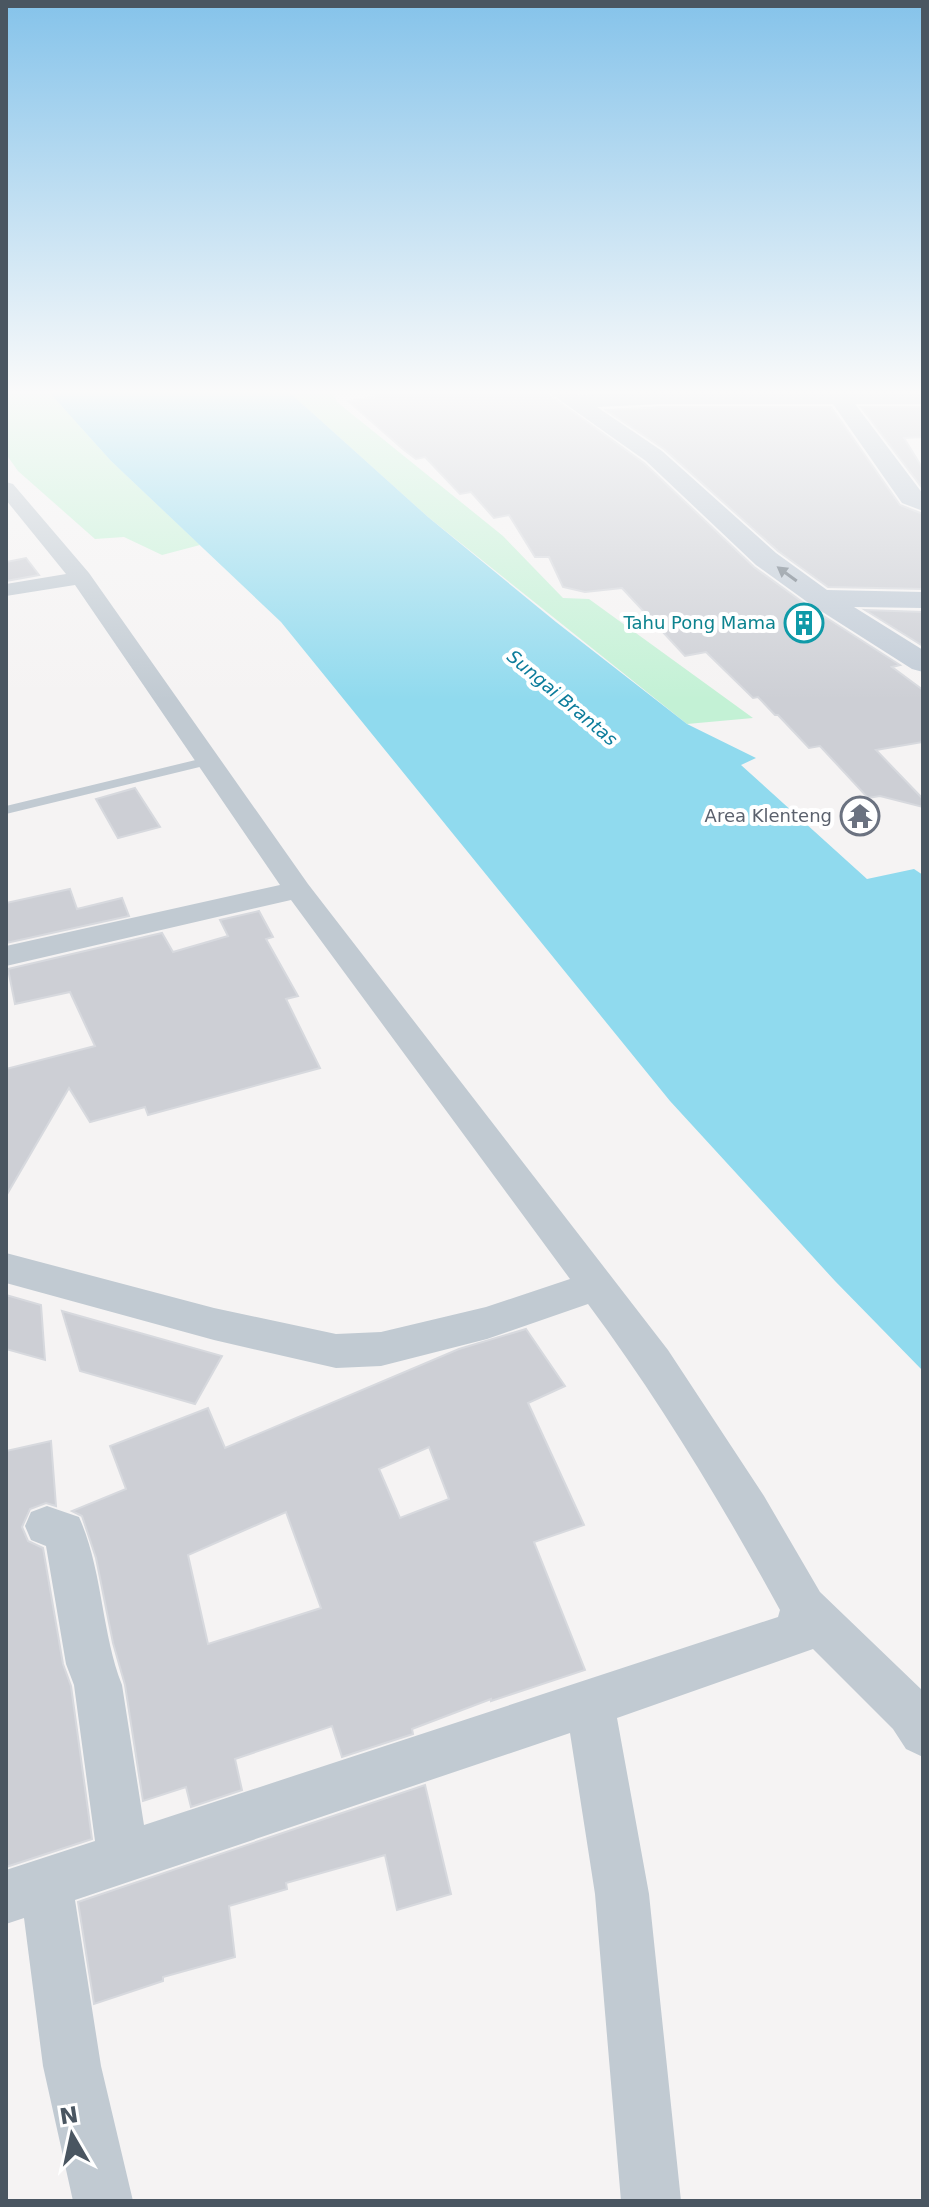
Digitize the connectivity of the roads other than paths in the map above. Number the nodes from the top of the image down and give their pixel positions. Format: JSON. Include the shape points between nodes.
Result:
{"nodes":[{"id":1,"x":11,"y":494,"type":"edge"},
{"id":2,"x":695,"y":494,"type":"edge"},
{"id":3,"x":81,"y":578,"type":"junction"},
{"id":4,"x":6,"y":590,"type":"edge"},
{"id":5,"x":820,"y":598,"type":"junction"},
{"id":6,"x":923,"y":600,"type":"edge"},
{"id":7,"x":923,"y":663,"type":"edge"},
{"id":8,"x":208,"y":761,"type":"junction"},
{"id":9,"x":6,"y":810,"type":"edge"},
{"id":10,"x":298,"y":890,"type":"junction"},
{"id":11,"x":6,"y":956,"type":"edge"},
{"id":12,"x":6,"y":1268,"type":"edge"},
{"id":13,"x":596,"y":1285,"type":"junction"},
{"id":14,"x":47,"y":1526,"type":"dead end"},
{"id":15,"x":804,"y":1608,"type":"junction"},
{"id":16,"x":590,"y":1704,"type":"junction"},
{"id":17,"x":923,"y":1732,"type":"edge"},
{"id":18,"x":123,"y":1858,"type":"junction"},
{"id":19,"x":26,"y":1890,"type":"edge"},
{"id":20,"x":103,"y":2201,"type":"edge"},
{"id":21,"x":651,"y":2201,"type":"edge"}],
"edges":[{"from":1,"to":3,"type":"street"},
{"from":5,"to":2,"type":"street","one_way":true,"via":[[766,559]]},
{"from":3,"to":4,"type":"street"},
{"from":3,"to":8,"type":"street"},
{"from":5,"to":6,"type":"street"},
{"from":5,"to":7,"type":"street"},
{"from":8,"to":9,"type":"lane"},
{"from":8,"to":10,"type":"street"},
{"from":10,"to":11,"type":"street"},
{"from":10,"to":13,"type":"street"},
{"from":12,"to":13,"type":"street","via":[[336,1351],[381,1349],[472,1327]]},
{"from":13,"to":15,"type":"street","via":[[654,1362]]},
{"from":14,"to":18,"type":"street","via":[[63,1532],[68,1546],[98,1685]]},
{"from":15,"to":16,"type":"street","via":[[799,1631],[788,1637]]},
{"from":15,"to":17,"type":"street","via":[[910,1712]]},
{"from":16,"to":18,"type":"street"},
{"from":16,"to":21,"type":"street","via":[[622,1894]]},
{"from":18,"to":19,"type":"street"},
{"from":19,"to":20,"type":"street"}]}
